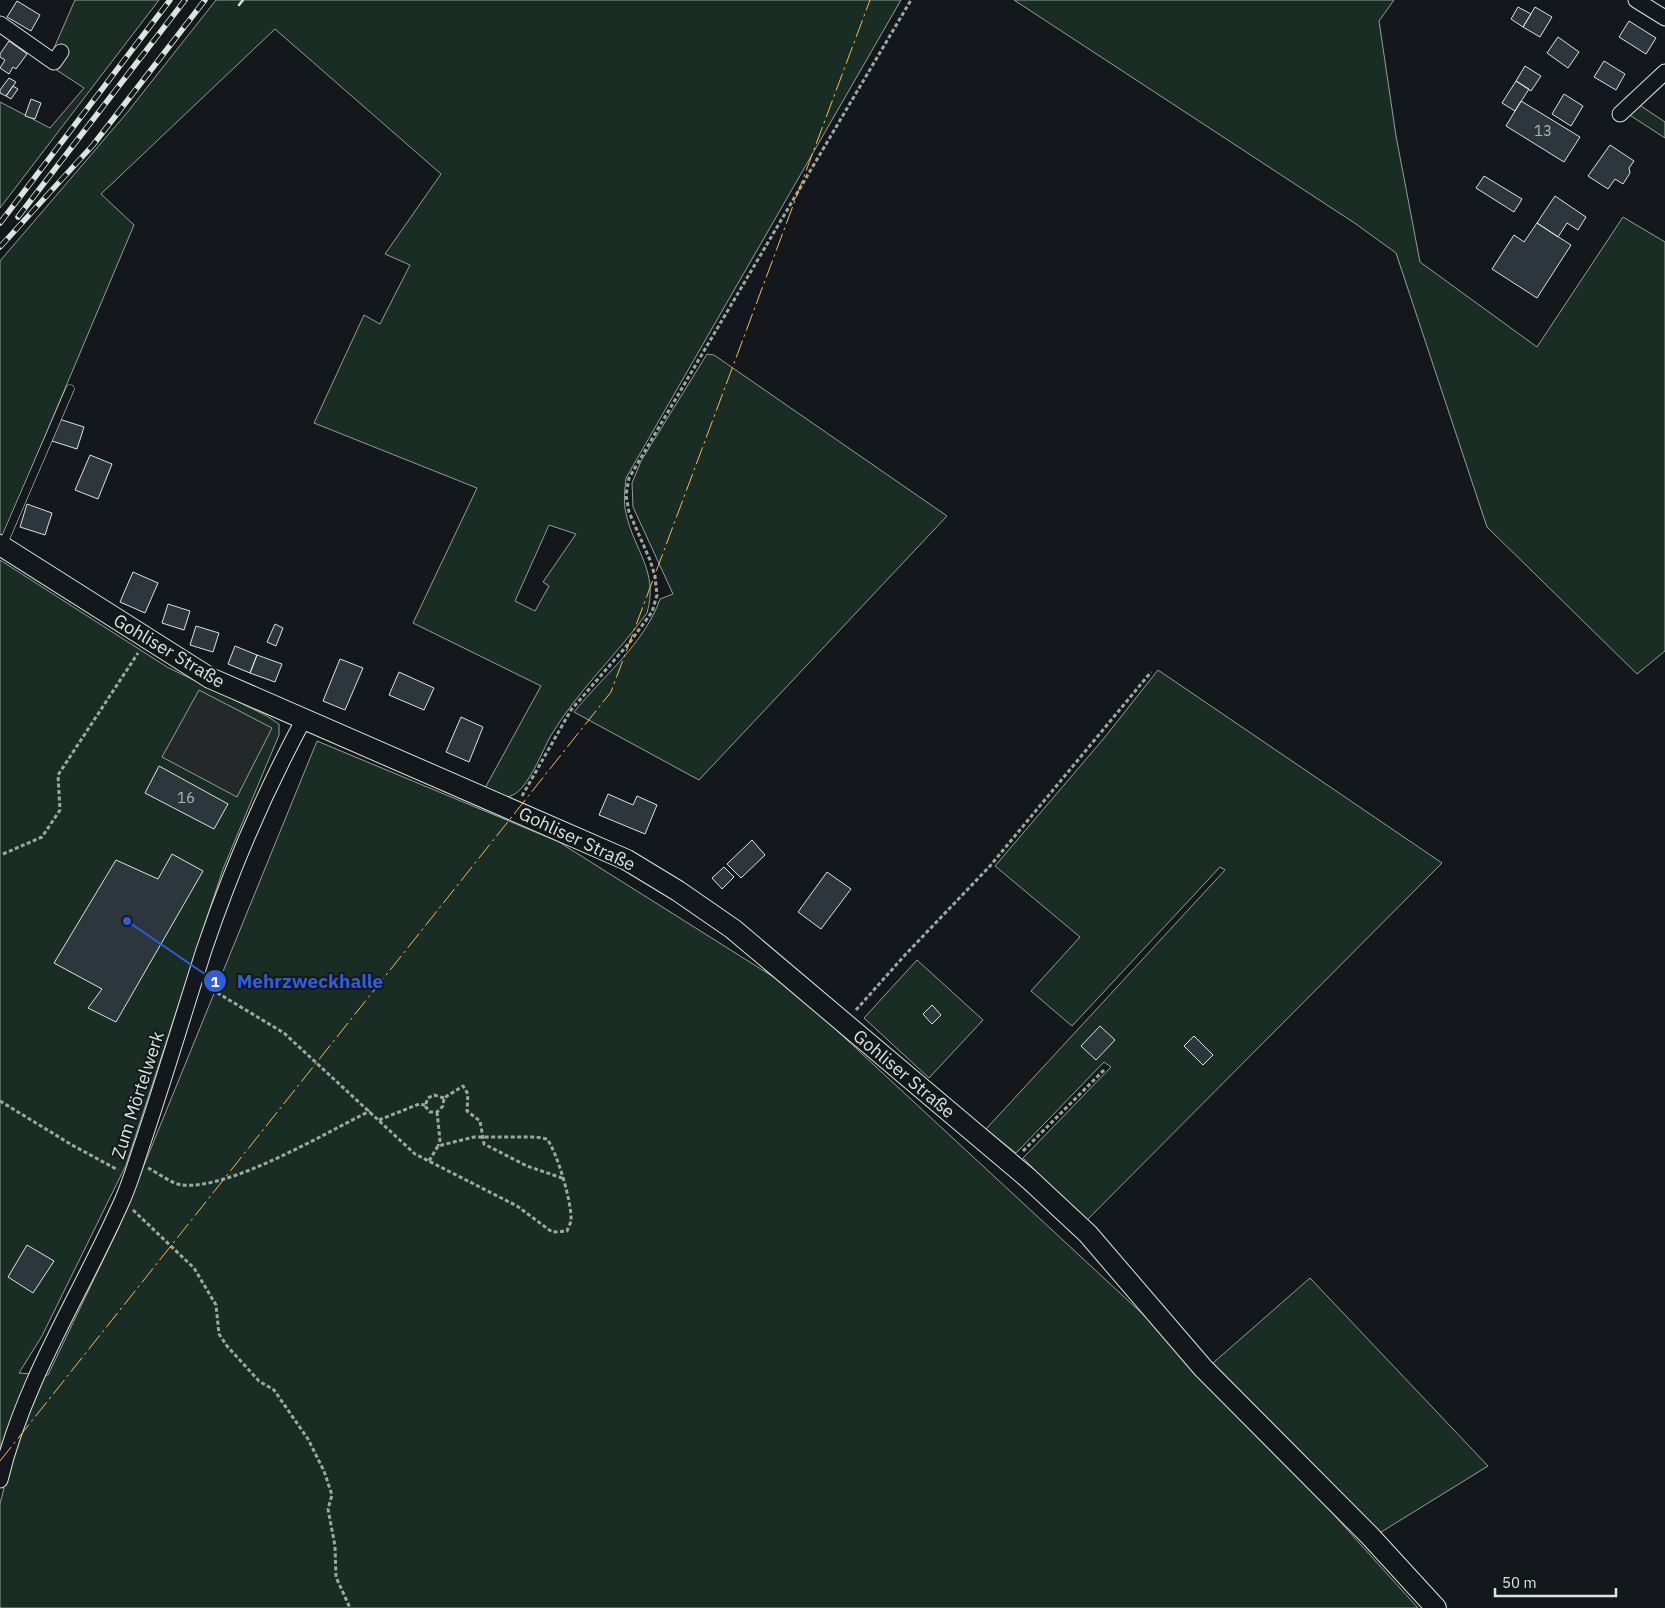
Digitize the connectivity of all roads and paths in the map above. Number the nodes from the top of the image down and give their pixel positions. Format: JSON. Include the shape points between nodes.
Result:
{"nodes":[{"id":1,"x":911,"y":0,"type":"edge"},
{"id":2,"x":1636,"y":0,"type":"edge"},
{"id":3,"x":1665,"y":18,"type":"edge"},
{"id":4,"x":0,"y":24,"type":"edge"},
{"id":5,"x":61,"y":52,"type":"dead end"},
{"id":6,"x":1665,"y":72,"type":"edge"},
{"id":7,"x":1620,"y":114,"type":"dead end"},
{"id":8,"x":70,"y":388,"type":"dead end"},
{"id":9,"x":1,"y":546,"type":"edge"},
{"id":10,"x":145,"y":639,"type":"junction"},
{"id":11,"x":1151,"y":672,"type":"dead end"},
{"id":12,"x":304,"y":719,"type":"junction"},
{"id":13,"x":514,"y":809,"type":"junction"},
{"id":14,"x":3,"y":854,"type":"dead end"},
{"id":15,"x":195,"y":979,"type":"junction"},
{"id":16,"x":839,"y":1020,"type":"junction"},
{"id":17,"x":1105,"y":1069,"type":"dead end"},
{"id":18,"x":444,"y":1098,"type":"junction"},
{"id":19,"x":0,"y":1101,"type":"edge"},
{"id":20,"x":425,"y":1106,"type":"junction"},
{"id":21,"x":370,"y":1111,"type":"junction"},
{"id":22,"x":437,"y":1112,"type":"junction"},
{"id":23,"x":379,"y":1120,"type":"junction"},
{"id":24,"x":482,"y":1136,"type":"junction"},
{"id":25,"x":438,"y":1146,"type":"junction"},
{"id":26,"x":136,"y":1161,"type":"junction"},
{"id":27,"x":429,"y":1161,"type":"junction"},
{"id":28,"x":1010,"y":1164,"type":"junction"},
{"id":29,"x":130,"y":1177,"type":"junction"},
{"id":30,"x":562,"y":1178,"type":"junction"},
{"id":31,"x":122,"y":1200,"type":"junction"},
{"id":32,"x":0,"y":1480,"type":"edge"},
{"id":33,"x":350,"y":1608,"type":"edge"},
{"id":34,"x":1436,"y":1608,"type":"edge"}],
"edges":[{"from":1,"to":13,"type":"path","via":[[629,478],[629,512],[655,576],[657,595],[652,612],[571,710]]},
{"from":2,"to":3,"type":"street"},
{"from":4,"to":5,"type":"street","via":[[54,62]]},
{"from":6,"to":7,"type":"street"},
{"from":8,"to":9,"type":"lane"},
{"from":9,"to":10,"type":"street","name":"Gohliser Straße"},
{"from":10,"to":12,"type":"street","name":"Gohliser Straße","via":[[210,678]]},
{"from":10,"to":14,"type":"path","via":[[58,775],[60,810],[42,837]]},
{"from":11,"to":16,"type":"path","via":[[990,866],[904,956],[859,1009]]},
{"from":12,"to":13,"type":"street","name":"Gohliser Straße"},
{"from":12,"to":15,"type":"street","name":"Zum Mörtelwerk","via":[[274,774],[246,837]]},
{"from":13,"to":16,"type":"street","name":"Gohliser Straße","via":[[627,860],[678,891],[739,934]]},
{"from":15,"to":21,"type":"path","via":[[284,1033]]},
{"from":15,"to":26,"type":"street","name":"Zum Mörtelwerk"},
{"from":16,"to":28,"type":"street","name":"Gohliser Straße"},
{"from":17,"to":28,"type":"path"},
{"from":18,"to":20,"type":"path","via":[[434,1095],[428,1098]]},
{"from":18,"to":22,"type":"path","via":[[443,1106]]},
{"from":18,"to":24,"type":"path","via":[[463,1086],[468,1094],[467,1111],[480,1121]]},
{"from":19,"to":29,"type":"path"},
{"from":20,"to":22,"type":"path","via":[[430,1112]]},
{"from":20,"to":23,"type":"path","via":[[419,1104]]},
{"from":21,"to":23,"type":"path"},
{"from":21,"to":26,"type":"path","via":[[244,1173],[218,1181],[181,1185]]},
{"from":22,"to":25,"type":"path"},
{"from":23,"to":27,"type":"path","via":[[415,1154]]},
{"from":24,"to":25,"type":"path"},
{"from":24,"to":30,"type":"path","via":[[484,1144],[500,1153]]},
{"from":24,"to":30,"type":"path","via":[[547,1139],[553,1146]]},
{"from":25,"to":27,"type":"path"},
{"from":26,"to":29,"type":"street","name":"Zum Mörtelwerk"},
{"from":27,"to":30,"type":"path","via":[[517,1206],[552,1232],[563,1233],[571,1219]]},
{"from":28,"to":34,"type":"street","name":"Gohliser Straße","via":[[1088,1234],[1203,1368],[1370,1536]]},
{"from":29,"to":31,"type":"street","name":"Zum Mörtelwerk"},
{"from":31,"to":32,"type":"street","name":"Zum Mörtelwerk","via":[[46,1352],[8,1446]]},
{"from":31,"to":33,"type":"path","via":[[194,1268],[216,1305],[219,1334],[260,1382],[274,1390],[308,1439],[332,1495],[328,1509],[335,1546],[336,1576]]}]}
